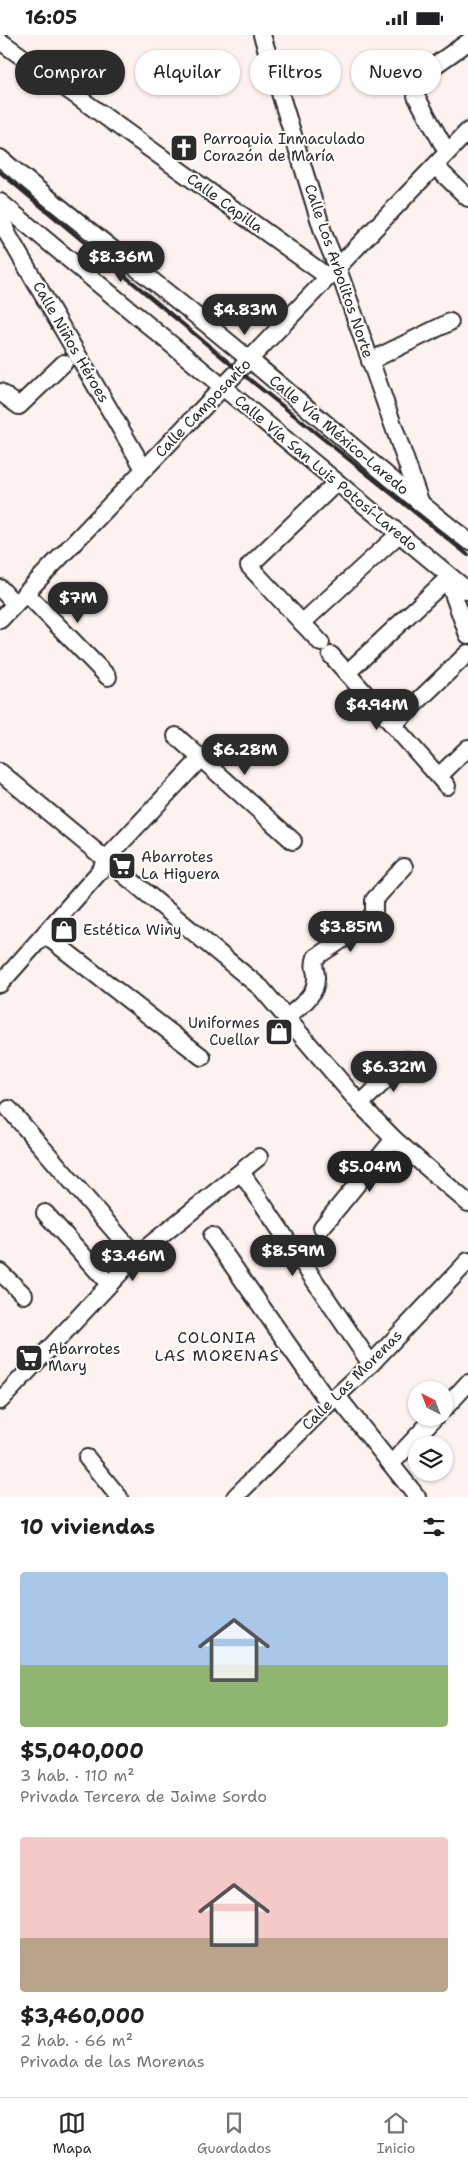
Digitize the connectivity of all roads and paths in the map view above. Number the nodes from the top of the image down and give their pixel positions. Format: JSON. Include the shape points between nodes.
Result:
{"nodes":[{"id":1,"x":262,"y":35,"type":"edge"},
{"id":2,"x":0,"y":41,"type":"edge"},
{"id":3,"x":468,"y":42,"type":"edge"},
{"id":4,"x":441,"y":61,"type":"edge"},
{"id":5,"x":416,"y":97,"type":"dead end"},
{"id":6,"x":468,"y":131,"type":"edge"},
{"id":7,"x":447,"y":153,"type":"junction"},
{"id":8,"x":0,"y":158,"type":"edge"},
{"id":9,"x":435,"y":166,"type":"junction"},
{"id":10,"x":468,"y":198,"type":"edge"},
{"id":11,"x":0,"y":202,"type":"edge"},
{"id":12,"x":0,"y":214,"type":"edge"},
{"id":13,"x":333,"y":273,"type":"junction"},
{"id":14,"x":450,"y":322,"type":"dead end"},
{"id":15,"x":249,"y":359,"type":"junction"},
{"id":16,"x":370,"y":361,"type":"junction"},
{"id":17,"x":64,"y":363,"type":"dead end"},
{"id":18,"x":223,"y":387,"type":"junction"},
{"id":19,"x":0,"y":392,"type":"edge"},
{"id":20,"x":144,"y":469,"type":"junction"},
{"id":21,"x":336,"y":482,"type":"junction"},
{"id":22,"x":422,"y":505,"type":"junction"},
{"id":23,"x":399,"y":534,"type":"junction"},
{"id":24,"x":468,"y":541,"type":"edge"},
{"id":25,"x":446,"y":575,"type":"junction"},
{"id":26,"x":0,"y":588,"type":"edge"},
{"id":27,"x":468,"y":591,"type":"edge"},
{"id":28,"x":20,"y":598,"type":"junction"},
{"id":29,"x":0,"y":620,"type":"edge"},
{"id":30,"x":302,"y":623,"type":"junction"},
{"id":31,"x":468,"y":635,"type":"edge"},
{"id":32,"x":468,"y":653,"type":"edge"},
{"id":33,"x":347,"y":673,"type":"junction"},
{"id":34,"x":108,"y":677,"type":"dead end"},
{"id":35,"x":393,"y":725,"type":"junction"},
{"id":36,"x":176,"y":737,"type":"dead end"},
{"id":37,"x":468,"y":748,"type":"edge"},
{"id":38,"x":201,"y":757,"type":"junction"},
{"id":39,"x":0,"y":772,"type":"edge"},
{"id":40,"x":293,"y":841,"type":"dead end"},
{"id":41,"x":105,"y":859,"type":"junction"},
{"id":42,"x":404,"y":867,"type":"dead end"},
{"id":43,"x":45,"y":935,"type":"junction"},
{"id":44,"x":0,"y":984,"type":"edge"},
{"id":45,"x":286,"y":1018,"type":"junction"},
{"id":46,"x":202,"y":1057,"type":"dead end"},
{"id":47,"x":407,"y":1060,"type":"dead end"},
{"id":48,"x":360,"y":1104,"type":"junction"},
{"id":49,"x":9,"y":1109,"type":"dead end"},
{"id":50,"x":394,"y":1139,"type":"junction"},
{"id":51,"x":258,"y":1157,"type":"dead end"},
{"id":52,"x":241,"y":1172,"type":"junction"},
{"id":53,"x":468,"y":1203,"type":"edge"},
{"id":54,"x":46,"y":1213,"type":"dead end"},
{"id":55,"x":322,"y":1227,"type":"dead end"},
{"id":56,"x":212,"y":1237,"type":"dead end"},
{"id":57,"x":136,"y":1256,"type":"junction"},
{"id":58,"x":468,"y":1261,"type":"edge"},
{"id":59,"x":0,"y":1272,"type":"edge"},
{"id":60,"x":109,"y":1284,"type":"junction"},
{"id":61,"x":24,"y":1295,"type":"dead end"},
{"id":62,"x":371,"y":1364,"type":"junction"},
{"id":63,"x":468,"y":1383,"type":"edge"},
{"id":64,"x":333,"y":1399,"type":"junction"},
{"id":65,"x":453,"y":1399,"type":"edge"},
{"id":66,"x":0,"y":1401,"type":"edge"},
{"id":67,"x":427,"y":1426,"type":"edge"},
{"id":68,"x":87,"y":1458,"type":"dead end"},
{"id":69,"x":391,"y":1464,"type":"junction"},
{"id":70,"x":119,"y":1497,"type":"edge"},
{"id":71,"x":235,"y":1497,"type":"edge"},
{"id":72,"x":417,"y":1497,"type":"edge"}],
"edges":[{"from":1,"to":13,"type":"street","name":"Calle Los Arbolitos Norte"},
{"from":2,"to":13,"type":"street","name":"Calle Capilla"},
{"from":3,"to":4,"type":"street"},
{"from":5,"to":7,"type":"street"},
{"from":6,"to":7,"type":"street","name":"Calle Camposanto"},
{"from":7,"to":9,"type":"street","name":"Calle Camposanto"},
{"from":8,"to":15,"type":"street","name":"Calle Vía México-Laredo"},
{"from":9,"to":10,"type":"street"},
{"from":9,"to":13,"type":"street","name":"Calle Camposanto"},
{"from":11,"to":18,"type":"street","name":"Calle Vía San Luis Potosí-Laredo"},
{"from":12,"to":20,"type":"street","name":"Calle Niños Héroes","via":[[8,235]]},
{"from":13,"to":15,"type":"street","name":"Calle Camposanto"},
{"from":13,"to":16,"type":"street","name":"Calle Los Arbolitos Norte"},
{"from":14,"to":16,"type":"street"},
{"from":15,"to":18,"type":"street","name":"Calle Camposanto"},
{"from":15,"to":22,"type":"street","name":"Calle Vía México-Laredo"},
{"from":16,"to":22,"type":"street","name":"Calle Los Arbolitos Norte"},
{"from":17,"to":19,"type":"street","via":[[19,406]]},
{"from":18,"to":20,"type":"street","name":"Calle Camposanto"},
{"from":18,"to":21,"type":"street","name":"Calle Vía San Luis Potosí-Laredo"},
{"from":20,"to":28,"type":"street","name":"Calle Camposanto"},
{"from":21,"to":23,"type":"street","name":"Calle Vía San Luis Potosí-Laredo"},
{"from":21,"to":30,"type":"street","via":[[249,566]]},
{"from":22,"to":24,"type":"street","name":"Calle Vía México-Laredo"},
{"from":23,"to":25,"type":"street","name":"Calle Vía San Luis Potosí-Laredo"},
{"from":23,"to":30,"type":"street"},
{"from":25,"to":27,"type":"street","name":"Calle Vía San Luis Potosí-Laredo"},
{"from":25,"to":31,"type":"street"},
{"from":25,"to":33,"type":"street"},
{"from":26,"to":28,"type":"street"},
{"from":28,"to":29,"type":"street","name":"Calle Camposanto"},
{"from":28,"to":34,"type":"street"},
{"from":30,"to":33,"type":"street"},
{"from":32,"to":35,"type":"street"},
{"from":33,"to":35,"type":"street"},
{"from":35,"to":37,"type":"street","via":[[443,781]]},
{"from":36,"to":38,"type":"street"},
{"from":38,"to":40,"type":"street"},
{"from":38,"to":41,"type":"street"},
{"from":39,"to":41,"type":"street"},
{"from":41,"to":43,"type":"street","via":[[101,870]]},
{"from":41,"to":45,"type":"street","via":[[261,988]]},
{"from":42,"to":45,"type":"street","via":[[374,900],[374,913],[363,926],[316,957],[313,965],[317,977],[312,995]]},
{"from":43,"to":44,"type":"street"},
{"from":43,"to":46,"type":"street"},
{"from":45,"to":48,"type":"street"},
{"from":47,"to":48,"type":"street"},
{"from":48,"to":50,"type":"street"},
{"from":49,"to":57,"type":"street"},
{"from":50,"to":53,"type":"street"},
{"from":50,"to":55,"type":"street"},
{"from":51,"to":52,"type":"street"},
{"from":52,"to":57,"type":"street"},
{"from":52,"to":62,"type":"street"},
{"from":54,"to":60,"type":"street"},
{"from":56,"to":64,"type":"street"},
{"from":57,"to":60,"type":"street"},
{"from":58,"to":62,"type":"street","name":"Calle Las Morenas"},
{"from":59,"to":61,"type":"street"},
{"from":60,"to":66,"type":"street"},
{"from":62,"to":64,"type":"street","name":"Calle Las Morenas"},
{"from":63,"to":65,"type":"street"},
{"from":64,"to":69,"type":"street"},
{"from":64,"to":71,"type":"street","name":"Calle Las Morenas"},
{"from":67,"to":69,"type":"street"},
{"from":68,"to":70,"type":"street"},
{"from":69,"to":72,"type":"street"}]}
